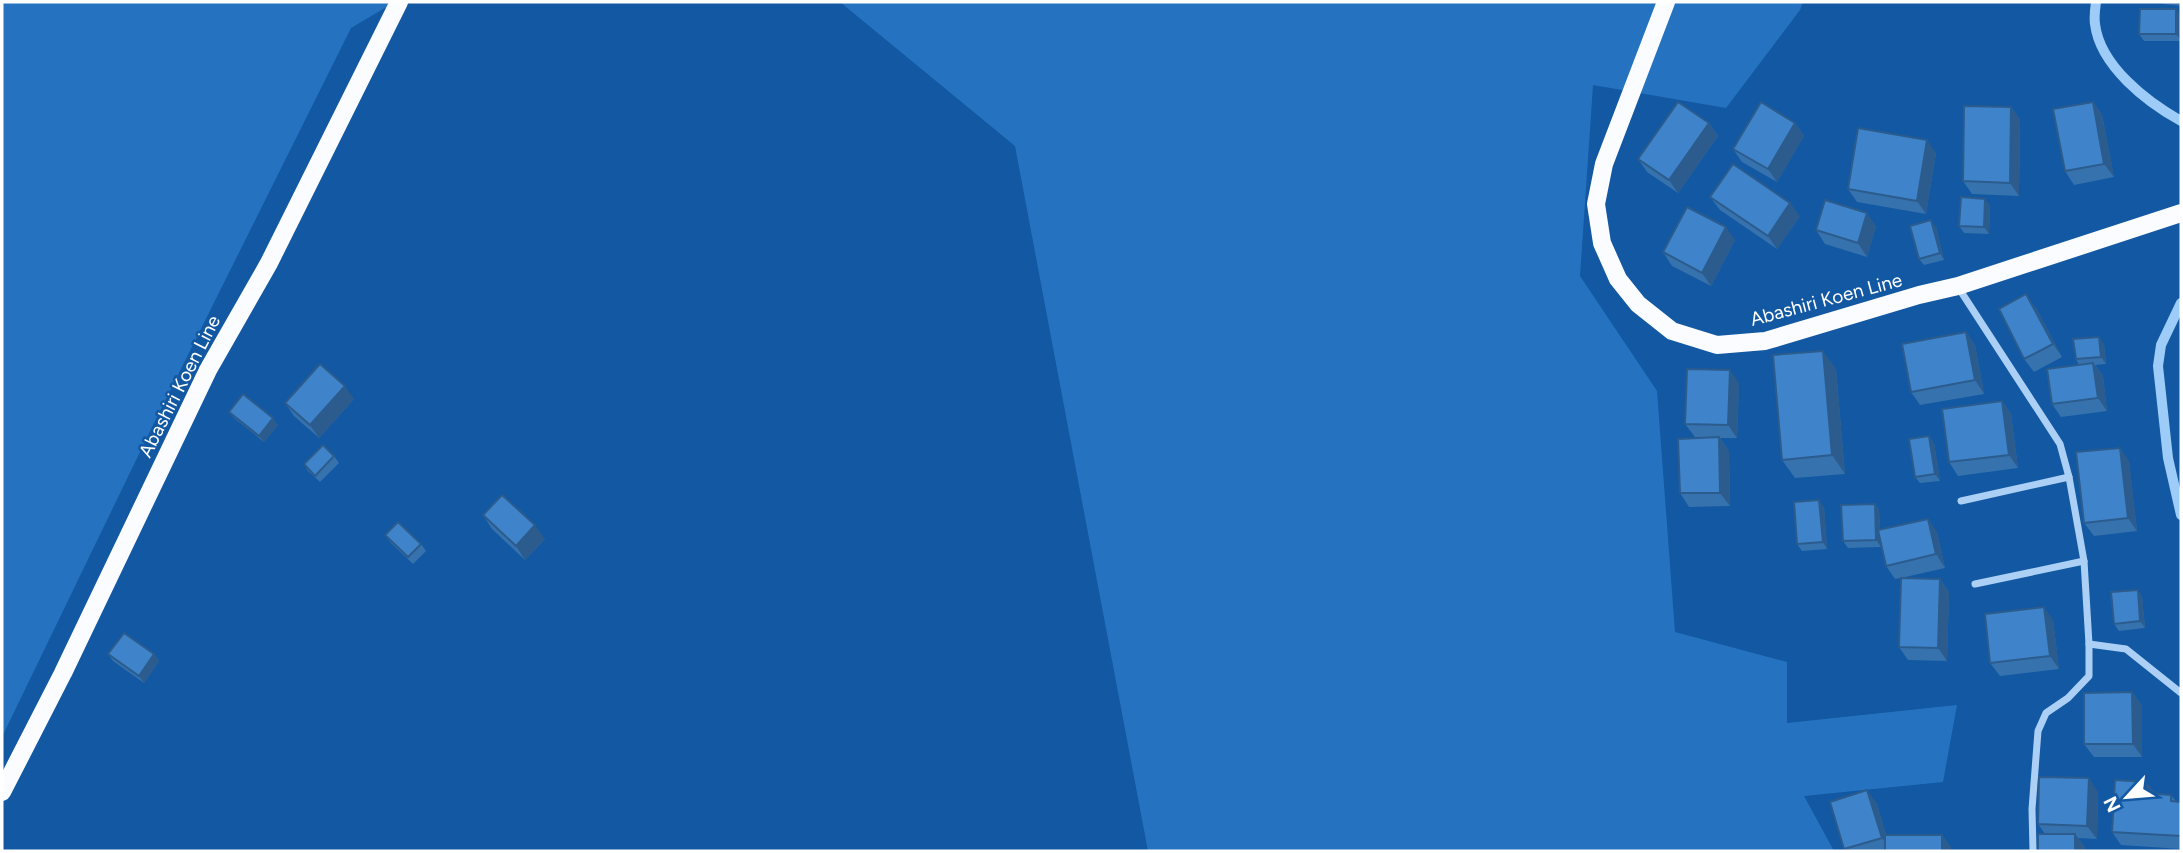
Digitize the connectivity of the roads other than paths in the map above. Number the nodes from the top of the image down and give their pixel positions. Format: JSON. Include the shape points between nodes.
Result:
{"nodes":[{"id":1,"x":399,"y":2,"type":"edge"},
{"id":2,"x":1666,"y":2,"type":"edge"},
{"id":3,"x":2181,"y":213,"type":"edge"},
{"id":4,"x":1958,"y":286,"type":"junction"},
{"id":5,"x":2069,"y":477,"type":"junction"},
{"id":6,"x":1961,"y":501,"type":"dead end"},
{"id":7,"x":2084,"y":561,"type":"junction"},
{"id":8,"x":1975,"y":584,"type":"dead end"},
{"id":9,"x":2089,"y":644,"type":"junction"},
{"id":10,"x":2181,"y":693,"type":"edge"},
{"id":11,"x":2,"y":792,"type":"edge"},
{"id":12,"x":2033,"y":851,"type":"edge"}],
"edges":[{"from":1,"to":11,"type":"main road","name":"Abashiri Koen Line","via":[[269,263],[208,370]]},
{"from":2,"to":4,"type":"main road","name":"Abashiri Koen Line","via":[[1604,164],[1596,204],[1602,243],[1618,279],[1638,304],[1672,331],[1717,345],[1765,341]]},
{"from":3,"to":4,"type":"main road","name":"Abashiri Koen Line"},
{"from":4,"to":5,"type":"street","via":[[2060,444]]},
{"from":5,"to":6,"type":"street"},
{"from":5,"to":7,"type":"street"},
{"from":7,"to":8,"type":"street"},
{"from":7,"to":9,"type":"street"},
{"from":9,"to":10,"type":"street","via":[[2126,649]]},
{"from":9,"to":12,"type":"street","via":[[2089,676],[2046,713],[2038,731]]}]}
